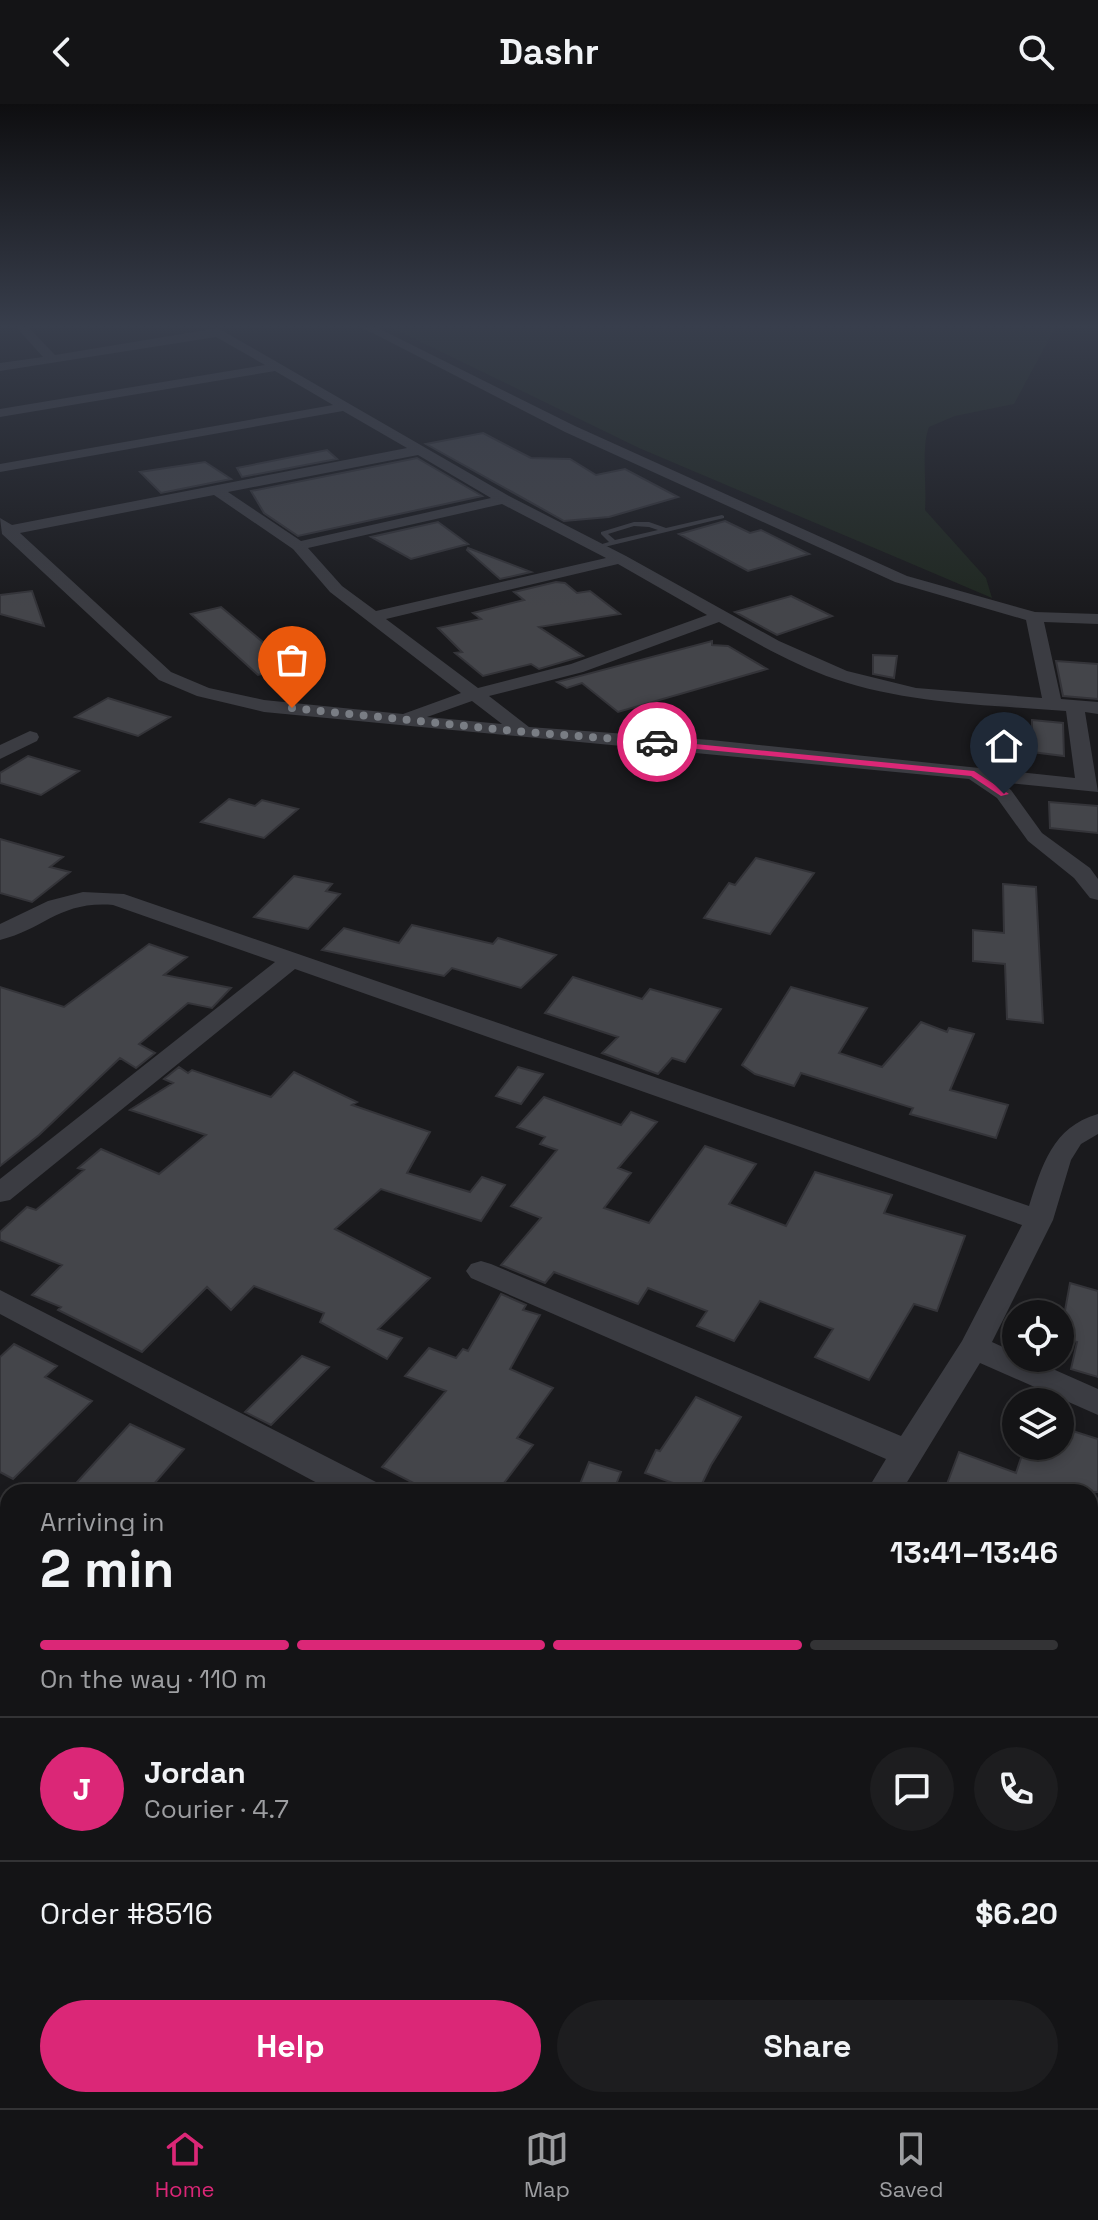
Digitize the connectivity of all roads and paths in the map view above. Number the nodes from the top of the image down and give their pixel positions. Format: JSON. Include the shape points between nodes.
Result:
{"nodes":[{"id":1,"x":261,"y":422,"type":"edge"},
{"id":2,"x":369,"y":422,"type":"edge"},
{"id":3,"x":555,"y":422,"type":"edge"},
{"id":4,"x":420,"y":450,"type":"junction"},
{"id":5,"x":0,"y":468,"type":"edge"},
{"id":6,"x":219,"y":492,"type":"junction"},
{"id":7,"x":504,"y":499,"type":"junction"},
{"id":8,"x":722,"y":517,"type":"dead end"},
{"id":9,"x":4,"y":527,"type":"edge"},
{"id":10,"x":664,"y":530,"type":"junction"},
{"id":11,"x":613,"y":542,"type":"junction"},
{"id":12,"x":298,"y":546,"type":"junction"},
{"id":13,"x":596,"y":547,"type":"junction"},
{"id":14,"x":620,"y":559,"type":"junction"},
{"id":15,"x":722,"y":615,"type":"junction"},
{"id":16,"x":372,"y":617,"type":"junction"},
{"id":17,"x":1034,"y":617,"type":"junction"},
{"id":18,"x":1098,"y":619,"type":"edge"},
{"id":19,"x":475,"y":694,"type":"junction"},
{"id":20,"x":1053,"y":705,"type":"junction"},
{"id":21,"x":1075,"y":706,"type":"junction"},
{"id":22,"x":1098,"y":708,"type":"edge"},
{"id":23,"x":404,"y":719,"type":"junction"},
{"id":24,"x":525,"y":732,"type":"junction"},
{"id":25,"x":30,"y":737,"type":"dead end"},
{"id":26,"x":0,"y":753,"type":"edge"},
{"id":27,"x":974,"y":774,"type":"junction"},
{"id":28,"x":1092,"y":785,"type":"edge"},
{"id":29,"x":1090,"y":874,"type":"edge"},
{"id":30,"x":1098,"y":893,"type":"edge"},
{"id":31,"x":0,"y":933,"type":"edge"},
{"id":32,"x":294,"y":959,"type":"junction"},
{"id":33,"x":1098,"y":1123,"type":"edge"},
{"id":34,"x":0,"y":1193,"type":"edge"},
{"id":35,"x":1039,"y":1220,"type":"junction"},
{"id":36,"x":481,"y":1271,"type":"dead end"},
{"id":37,"x":0,"y":1301,"type":"edge"},
{"id":38,"x":974,"y":1347,"type":"junction"},
{"id":39,"x":1098,"y":1403,"type":"edge"},
{"id":40,"x":909,"y":1454,"type":"junction"},
{"id":41,"x":349,"y":1484,"type":"edge"},
{"id":42,"x":888,"y":1484,"type":"edge"}],
"edges":[{"from":1,"to":5,"type":"street"},
{"from":2,"to":4,"type":"street"},
{"from":3,"to":17,"type":"street","via":[[901,579]]},
{"from":4,"to":6,"type":"street"},
{"from":4,"to":7,"type":"street"},
{"from":6,"to":9,"type":"street"},
{"from":6,"to":12,"type":"street"},
{"from":7,"to":12,"type":"street"},
{"from":7,"to":13,"type":"street"},
{"from":8,"to":10,"type":"lane"},
{"from":9,"to":23,"type":"street","via":[[165,676],[203,692],[264,706]]},
{"from":10,"to":11,"type":"lane"},
{"from":10,"to":11,"type":"lane","via":[[640,523],[603,533]]},
{"from":11,"to":13,"type":"lane"},
{"from":12,"to":16,"type":"street","via":[[336,589]]},
{"from":13,"to":14,"type":"street"},
{"from":14,"to":15,"type":"street"},
{"from":14,"to":16,"type":"street"},
{"from":15,"to":19,"type":"street","via":[[577,668]]},
{"from":15,"to":20,"type":"street","via":[[841,675],[916,693]]},
{"from":16,"to":19,"type":"street"},
{"from":17,"to":18,"type":"street"},
{"from":17,"to":20,"type":"street"},
{"from":19,"to":23,"type":"street"},
{"from":19,"to":24,"type":"street"},
{"from":20,"to":21,"type":"street"},
{"from":21,"to":22,"type":"street"},
{"from":21,"to":28,"type":"street"},
{"from":23,"to":24,"type":"street"},
{"from":24,"to":27,"type":"street"},
{"from":25,"to":26,"type":"street"},
{"from":27,"to":28,"type":"street"},
{"from":27,"to":29,"type":"street","via":[[1004,794],[1035,837]]},
{"from":29,"to":30,"type":"street"},
{"from":31,"to":32,"type":"street","via":[[63,901],[91,895]]},
{"from":32,"to":34,"type":"street"},
{"from":32,"to":35,"type":"street"},
{"from":33,"to":35,"type":"street","via":[[1072,1138],[1058,1159]]},
{"from":35,"to":38,"type":"street"},
{"from":36,"to":40,"type":"street"},
{"from":37,"to":41,"type":"street"},
{"from":38,"to":39,"type":"street"},
{"from":38,"to":40,"type":"street"},
{"from":40,"to":42,"type":"street"}]}
